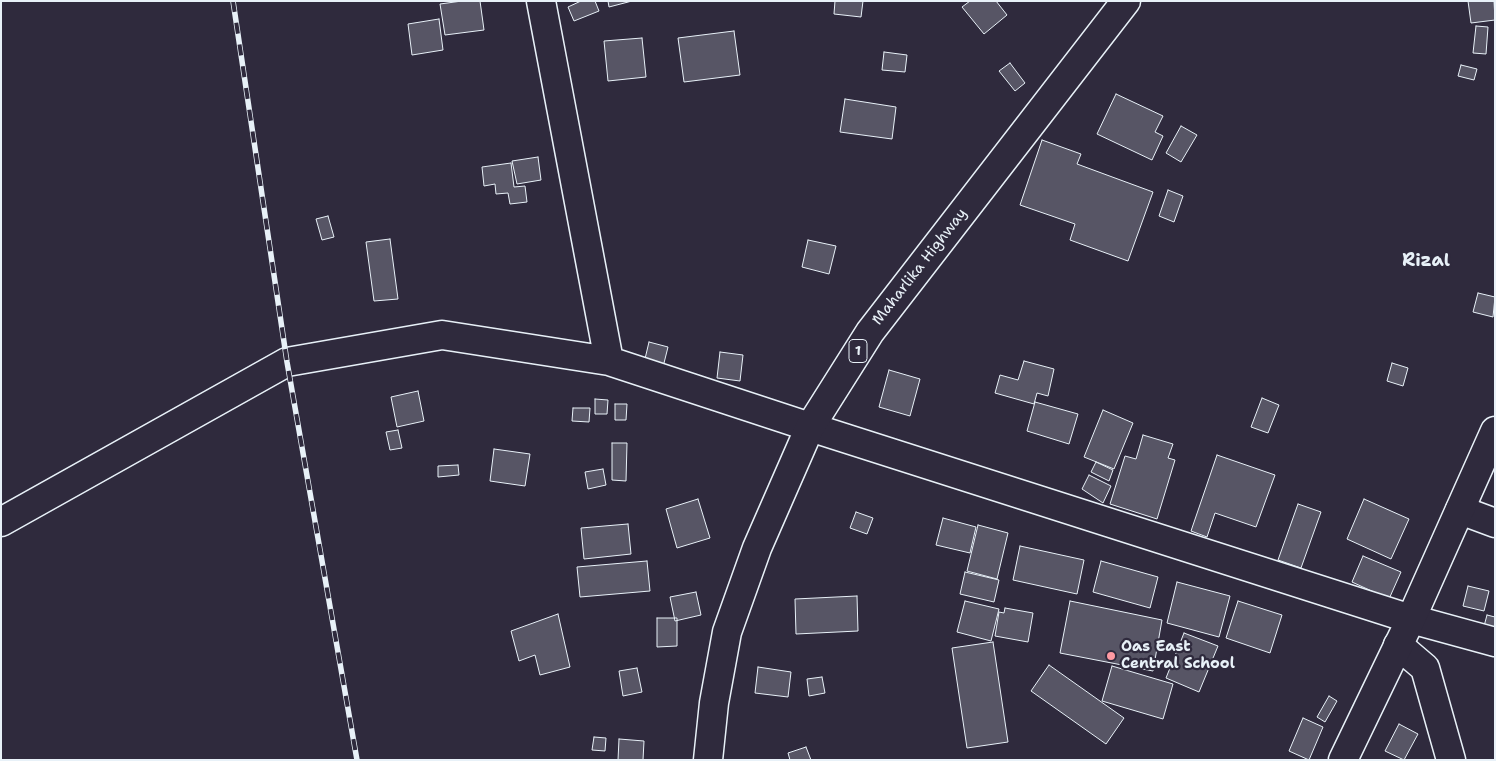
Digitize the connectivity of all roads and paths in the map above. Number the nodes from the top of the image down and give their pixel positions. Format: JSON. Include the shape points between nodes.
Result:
{"nodes":[{"id":1,"x":540,"y":1,"type":"edge"},
{"id":2,"x":1126,"y":1,"type":"edge"},
{"id":3,"x":609,"y":361,"type":"junction"},
{"id":4,"x":810,"y":427,"type":"junction"},
{"id":5,"x":1495,"y":431,"type":"edge"},
{"id":6,"x":1460,"y":510,"type":"junction"},
{"id":7,"x":1,"y":522,"type":"edge"},
{"id":8,"x":1495,"y":523,"type":"edge"},
{"id":9,"x":1411,"y":619,"type":"junction"},
{"id":10,"x":1495,"y":642,"type":"edge"},
{"id":11,"x":1398,"y":645,"type":"junction"},
{"id":12,"x":708,"y":760,"type":"edge"},
{"id":13,"x":1343,"y":760,"type":"edge"},
{"id":14,"x":1451,"y":760,"type":"edge"}],
"edges":[{"from":1,"to":3,"type":"main road"},
{"from":2,"to":4,"type":"main road","name":"Maharlika Highway","number":"1","via":[[870,332]]},
{"from":3,"to":4,"type":"main road"},
{"from":3,"to":7,"type":"main road","via":[[442,335],[287,362]]},
{"from":4,"to":9,"type":"main road"},
{"from":4,"to":12,"type":"main road","name":"Maharlika Highway","number":"1","via":[[757,548],[727,632]]},
{"from":5,"to":6,"type":"main road"},
{"from":6,"to":8,"type":"main road"},
{"from":6,"to":9,"type":"main road"},
{"from":9,"to":10,"type":"main road"},
{"from":9,"to":11,"type":"main road"},
{"from":11,"to":13,"type":"main road"},
{"from":11,"to":14,"type":"main road","via":[[1425,668]]}]}
